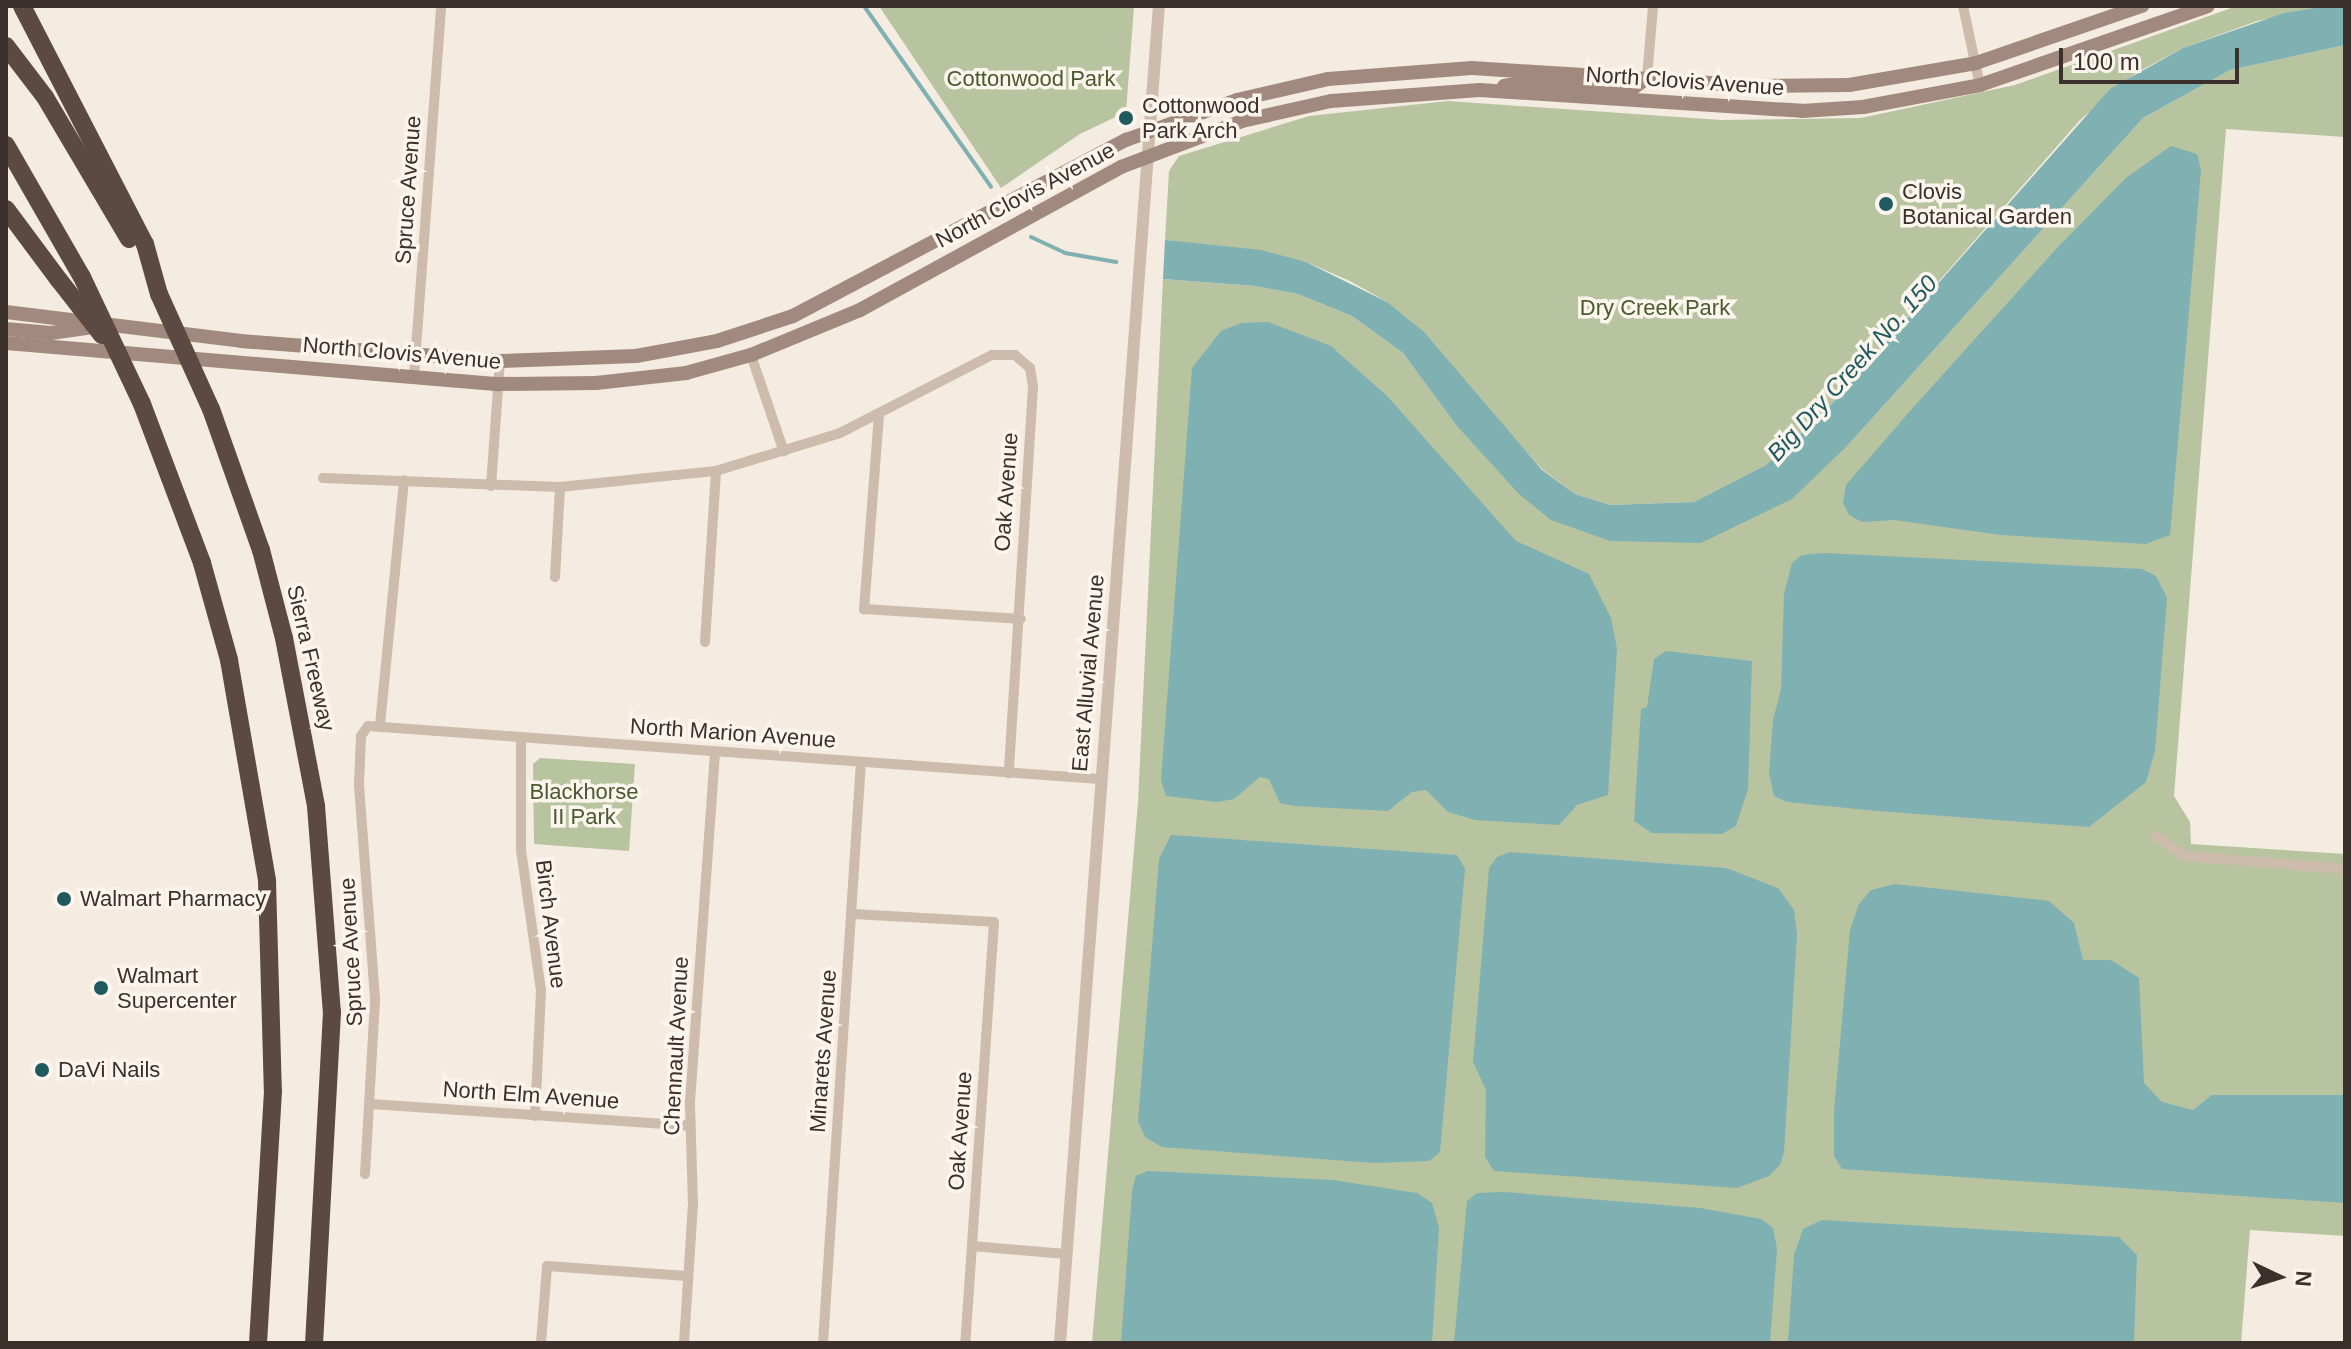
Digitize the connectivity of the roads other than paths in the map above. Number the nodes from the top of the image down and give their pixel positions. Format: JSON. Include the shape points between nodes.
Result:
{"nodes":[{"id":1,"x":22,"y":6,"type":"edge"},
{"id":2,"x":441,"y":6,"type":"edge"},
{"id":3,"x":1159,"y":6,"type":"edge"},
{"id":4,"x":1653,"y":6,"type":"edge"},
{"id":5,"x":1963,"y":6,"type":"edge"},
{"id":6,"x":2142,"y":6,"type":"edge"},
{"id":7,"x":2208,"y":6,"type":"edge"},
{"id":8,"x":6,"y":46,"type":"edge"},
{"id":9,"x":1976,"y":63,"type":"junction"},
{"id":10,"x":1647,"y":78,"type":"junction"},
{"id":11,"x":1980,"y":85,"type":"junction"},
{"id":12,"x":1480,"y":90,"type":"junction"},
{"id":13,"x":1150,"y":130,"type":"junction"},
{"id":14,"x":6,"y":145,"type":"edge"},
{"id":15,"x":1148,"y":155,"type":"junction"},
{"id":16,"x":6,"y":209,"type":"edge"},
{"id":17,"x":861,"y":284,"type":"junction"},
{"id":18,"x":159,"y":294,"type":"junction"},
{"id":19,"x":6,"y":312,"type":"edge"},
{"id":20,"x":113,"y":324,"type":"junction"},
{"id":21,"x":6,"y":329,"type":"edge"},
{"id":22,"x":6,"y":343,"type":"edge"},
{"id":23,"x":415,"y":354,"type":"junction"},
{"id":24,"x":751,"y":355,"type":"junction"},
{"id":25,"x":500,"y":361,"type":"junction"},
{"id":26,"x":123,"y":362,"type":"junction"},
{"id":27,"x":414,"y":376,"type":"junction"},
{"id":28,"x":498,"y":384,"type":"junction"},
{"id":29,"x":879,"y":415,"type":"junction"},
{"id":30,"x":784,"y":452,"type":"junction"},
{"id":31,"x":716,"y":471,"type":"junction"},
{"id":32,"x":323,"y":478,"type":"dead end"},
{"id":33,"x":404,"y":480,"type":"junction"},
{"id":34,"x":491,"y":486,"type":"junction"},
{"id":35,"x":560,"y":487,"type":"junction"},
{"id":36,"x":555,"y":577,"type":"dead end"},
{"id":37,"x":1021,"y":619,"type":"junction"},
{"id":38,"x":705,"y":642,"type":"dead end"},
{"id":39,"x":380,"y":725,"type":"junction"},
{"id":40,"x":364,"y":729,"type":"joint"},
{"id":41,"x":521,"y":737,"type":"junction"},
{"id":42,"x":715,"y":752,"type":"junction"},
{"id":43,"x":861,"y":762,"type":"junction"},
{"id":44,"x":1009,"y":773,"type":"junction"},
{"id":45,"x":1100,"y":779,"type":"junction"},
{"id":46,"x":2156,"y":836,"type":"dead end"},
{"id":47,"x":2345,"y":869,"type":"edge"},
{"id":48,"x":853,"y":914,"type":"junction"},
{"id":49,"x":371,"y":1104,"type":"junction"},
{"id":50,"x":535,"y":1116,"type":"junction"},
{"id":51,"x":690,"y":1126,"type":"junction"},
{"id":52,"x":365,"y":1174,"type":"dead end"},
{"id":53,"x":972,"y":1246,"type":"junction"},
{"id":54,"x":1066,"y":1254,"type":"junction"},
{"id":55,"x":687,"y":1276,"type":"junction"},
{"id":56,"x":258,"y":1343,"type":"edge"},
{"id":57,"x":314,"y":1343,"type":"edge"},
{"id":58,"x":541,"y":1343,"type":"edge"},
{"id":59,"x":684,"y":1343,"type":"edge"},
{"id":60,"x":823,"y":1343,"type":"edge"},
{"id":61,"x":965,"y":1343,"type":"edge"},
{"id":62,"x":1060,"y":1343,"type":"edge"}],
"edges":[{"from":1,"to":18,"type":"highway","via":[[145,244]]},
{"from":2,"to":23,"type":"street","name":"Spruce Avenue"},
{"from":3,"to":13,"type":"street","name":"East Alluvial Avenue"},
{"from":4,"to":10,"type":"street"},
{"from":5,"to":9,"type":"street"},
{"from":6,"to":9,"type":"main road","name":"North Clovis Avenue"},
{"from":7,"to":11,"type":"main road","name":"North Clovis Avenue"},
{"from":8,"to":18,"type":"highway","name":"Sierra Freeway","via":[[109,201]]},
{"from":9,"to":10,"type":"main road","name":"North Clovis Avenue","via":[[1918,77],[1806,87]]},
{"from":9,"to":11,"type":"street"},
{"from":10,"to":12,"type":"main road","via":[[1633,88],[1527,82]]},
{"from":10,"to":13,"type":"main road","name":"North Clovis Avenue","via":[[1514,69],[1401,70],[1237,100]]},
{"from":11,"to":12,"type":"main road","name":"North Clovis Avenue","via":[[1920,99],[1802,111]]},
{"from":12,"to":15,"type":"main road","name":"North Clovis Avenue","via":[[1331,101],[1242,121]]},
{"from":13,"to":15,"type":"street","name":"East Alluvial Avenue"},
{"from":13,"to":17,"type":"main road","name":"North Clovis Avenue"},
{"from":14,"to":26,"type":"highway","bridge":true,"via":[[82,277]]},
{"from":15,"to":24,"type":"main road","name":"North Clovis Avenue","via":[[1019,219],[860,310]]},
{"from":15,"to":45,"type":"street","name":"East Alluvial Avenue"},
{"from":16,"to":26,"type":"highway","bridge":true},
{"from":17,"to":24,"type":"main road","via":[[850,303],[779,334]]},
{"from":17,"to":25,"type":"main road","name":"North Clovis Avenue","via":[[793,316],[679,350],[596,361]]},
{"from":18,"to":57,"type":"highway","name":"Sierra Freeway","bridge":true,"via":[[211,409],[272,594],[316,806],[332,1012]]},
{"from":19,"to":20,"type":"main road","name":"North Clovis Avenue"},
{"from":20,"to":21,"type":"main road","via":[[51,333]]},
{"from":20,"to":23,"type":"main road","name":"North Clovis Avenue","via":[[241,341]]},
{"from":22,"to":27,"type":"main road","name":"North Clovis Avenue"},
{"from":23,"to":25,"type":"main road","name":"North Clovis Avenue"},
{"from":23,"to":27,"type":"street","name":"Spruce Avenue"},
{"from":24,"to":28,"type":"main road","name":"North Clovis Avenue","via":[[641,379]]},
{"from":24,"to":30,"type":"street"},
{"from":25,"to":28,"type":"street"},
{"from":26,"to":56,"type":"highway","bridge":true,"via":[[202,563],[229,660],[267,881],[273,1091]]},
{"from":27,"to":28,"type":"main road","name":"North Clovis Avenue"},
{"from":28,"to":34,"type":"street"},
{"from":29,"to":30,"type":"street"},
{"from":29,"to":37,"type":"street","via":[[864,609]]},
{"from":29,"to":37,"type":"street","name":"Oak Avenue","via":[[992,355],[1024,361],[1033,387]]},
{"from":30,"to":31,"type":"street"},
{"from":31,"to":35,"type":"street"},
{"from":31,"to":38,"type":"street"},
{"from":32,"to":33,"type":"street"},
{"from":33,"to":34,"type":"street"},
{"from":33,"to":39,"type":"street"},
{"from":34,"to":35,"type":"street"},
{"from":35,"to":36,"type":"street"},
{"from":37,"to":44,"type":"street","name":"Oak Avenue"},
{"from":39,"to":40,"type":"street","name":"North Marion Avenue"},
{"from":39,"to":41,"type":"street","name":"North Marion Avenue"},
{"from":40,"to":49,"type":"street","name":"Spruce Avenue","via":[[359,784],[375,998]]},
{"from":41,"to":42,"type":"street","name":"North Marion Avenue"},
{"from":41,"to":50,"type":"street","name":"Birch Avenue","via":[[521,850],[541,991]]},
{"from":42,"to":43,"type":"street","name":"North Marion Avenue"},
{"from":42,"to":51,"type":"street","name":"Chennault Avenue"},
{"from":43,"to":44,"type":"street","name":"North Marion Avenue"},
{"from":43,"to":48,"type":"street","name":"Minarets Avenue"},
{"from":44,"to":45,"type":"street","name":"North Marion Avenue"},
{"from":45,"to":54,"type":"street","name":"East Alluvial Avenue"},
{"from":46,"to":47,"type":"street","via":[[2185,856]]},
{"from":48,"to":53,"type":"street","name":"Oak Avenue","via":[[994,922]]},
{"from":48,"to":60,"type":"street","name":"Minarets Avenue"},
{"from":49,"to":50,"type":"street","name":"North Elm Avenue"},
{"from":49,"to":52,"type":"street","name":"Spruce Avenue"},
{"from":50,"to":51,"type":"street","name":"North Elm Avenue"},
{"from":51,"to":55,"type":"street","name":"Chennault Avenue","via":[[693,1205]]},
{"from":53,"to":54,"type":"street"},
{"from":53,"to":61,"type":"street","name":"Oak Avenue"},
{"from":54,"to":62,"type":"street","name":"East Alluvial Avenue"},
{"from":55,"to":58,"type":"street","via":[[547,1266]]},
{"from":55,"to":59,"type":"street","name":"Chennault Avenue"}]}
